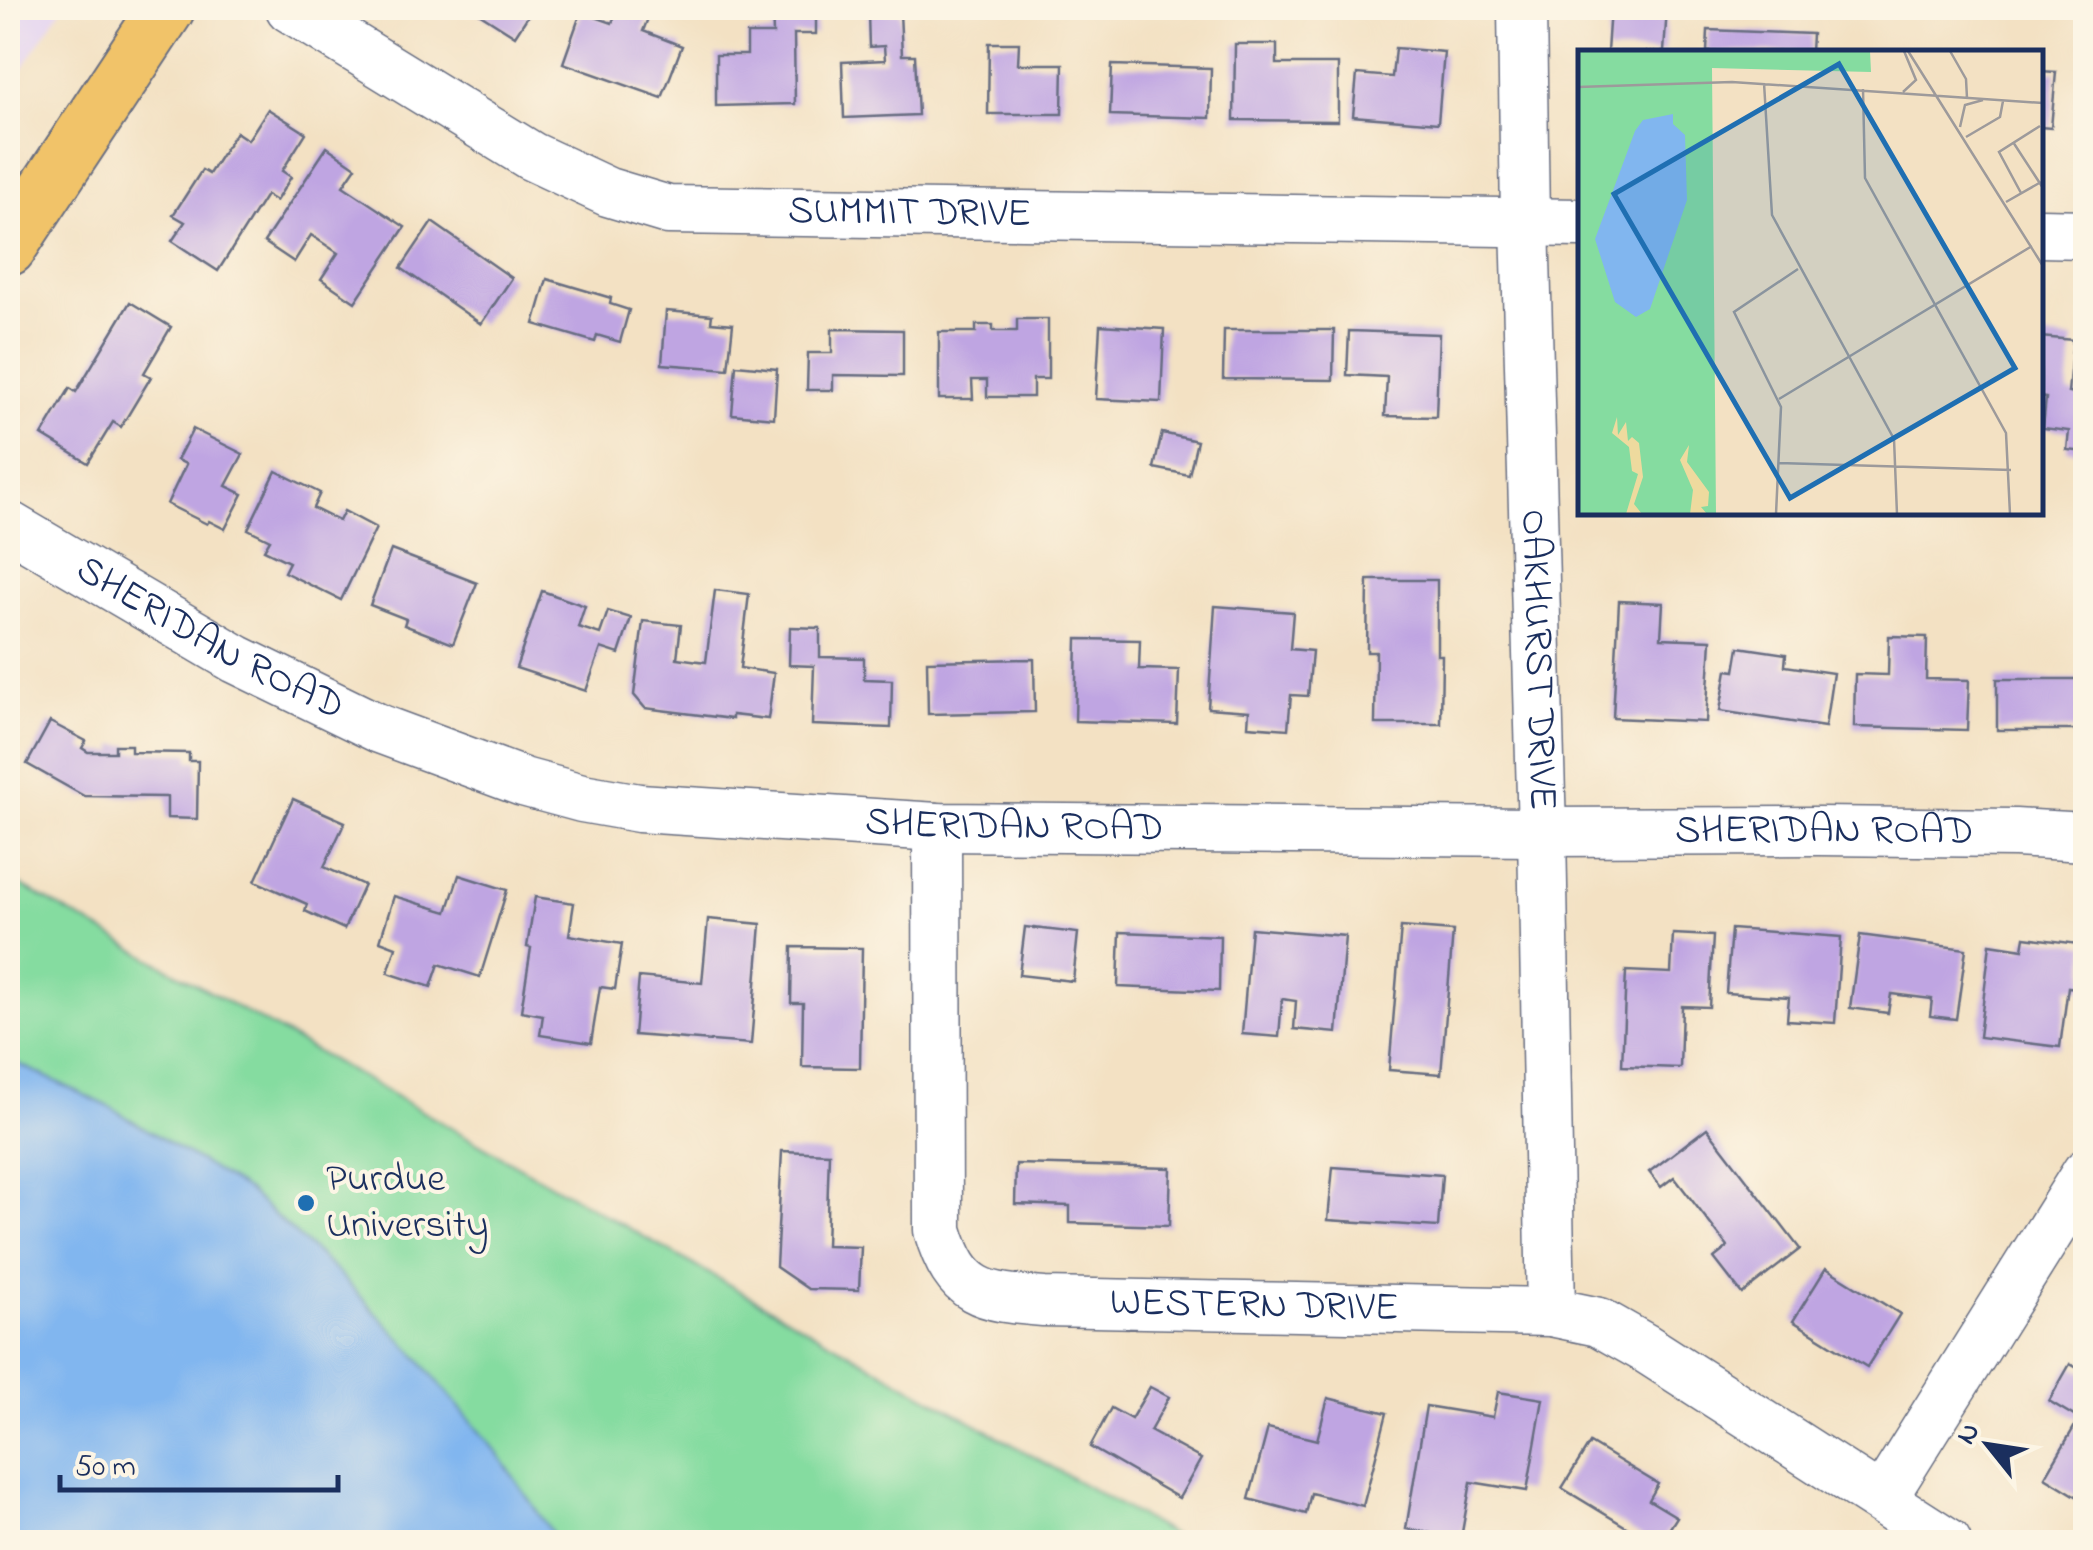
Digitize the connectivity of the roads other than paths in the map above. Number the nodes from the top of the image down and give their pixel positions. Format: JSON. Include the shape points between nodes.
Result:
{"nodes":[{"id":1,"x":167,"y":8,"type":"edge"},
{"id":2,"x":290,"y":8,"type":"edge"},
{"id":3,"x":1522,"y":8,"type":"edge"},
{"id":4,"x":1525,"y":222,"type":"junction"},
{"id":5,"x":1578,"y":223,"type":"edge"},
{"id":6,"x":2043,"y":233,"type":"edge"},
{"id":7,"x":2086,"y":234,"type":"edge"},
{"id":8,"x":8,"y":248,"type":"edge"},
{"id":9,"x":8,"y":525,"type":"edge"},
{"id":10,"x":937,"y":827,"type":"junction"},
{"id":11,"x":1542,"y":832,"type":"junction"},
{"id":12,"x":2086,"y":837,"type":"edge"},
{"id":13,"x":2086,"y":1172,"type":"edge"},
{"id":14,"x":1551,"y":1312,"type":"junction"},
{"id":15,"x":1882,"y":1499,"type":"junction"},
{"id":16,"x":1947,"y":1542,"type":"edge"}],
"edges":[{"from":1,"to":8,"type":"main road"},
{"from":2,"to":4,"type":"street","name":"SUMMIT DRIVE","via":[[531,156],[608,192],[668,210]]},
{"from":3,"to":4,"type":"street","name":"OAKHURST DRIVE"},
{"from":4,"to":5,"type":"street","name":"SUMMIT DRIVE"},
{"from":4,"to":11,"type":"street","name":"OAKHURST DRIVE"},
{"from":6,"to":7,"type":"street"},
{"from":9,"to":10,"type":"street","name":"SHERIDAN ROAD","via":[[236,660],[380,729],[524,782],[639,808]]},
{"from":10,"to":11,"type":"street","name":"SHERIDAN ROAD"},
{"from":10,"to":14,"type":"street","name":"WESTERN DRIVE","via":[[938,1230],[946,1257],[966,1283],[992,1297],[1044,1302]]},
{"from":11,"to":12,"type":"street","name":"SHERIDAN ROAD"},
{"from":11,"to":14,"type":"street","name":"OAKHURST DRIVE"},
{"from":13,"to":15,"type":"street"},
{"from":14,"to":15,"type":"street","name":"WESTERN DRIVE","via":[[1600,1322]]},
{"from":15,"to":16,"type":"street","name":"WESTERN DRIVE"}]}
